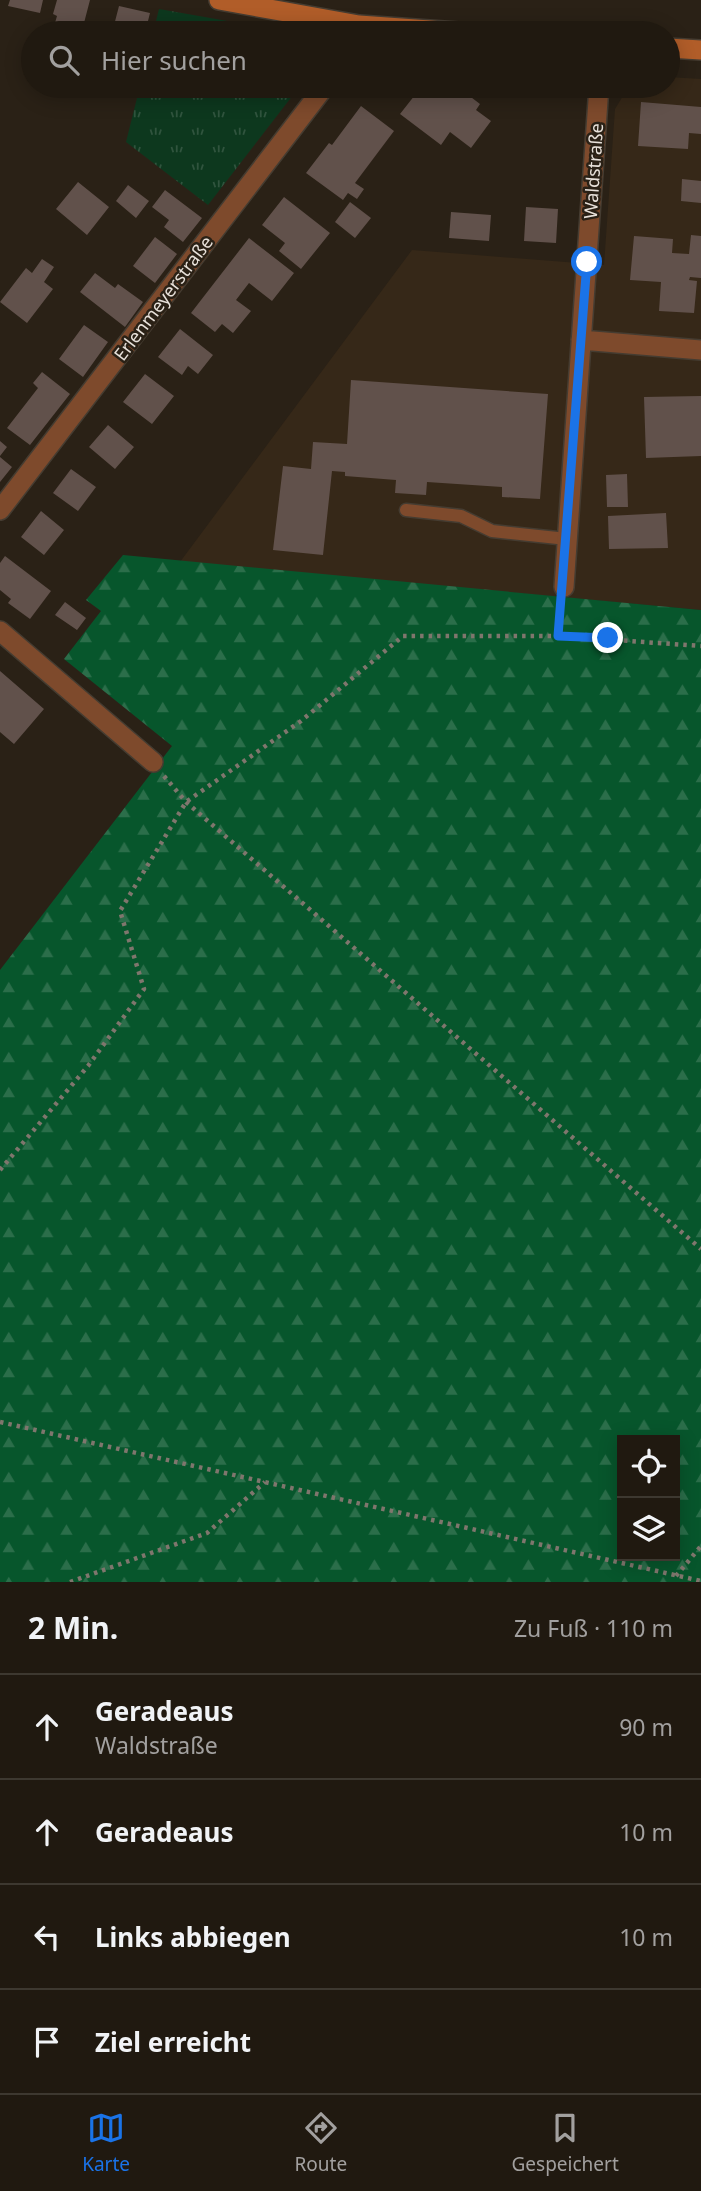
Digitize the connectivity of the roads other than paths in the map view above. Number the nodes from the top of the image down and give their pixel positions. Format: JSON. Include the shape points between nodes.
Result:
{"nodes":[{"id":1,"x":219,"y":0,"type":"edge"},
{"id":2,"x":320,"y":21,"type":"edge"},
{"id":3,"x":680,"y":49,"type":"edge"},
{"id":4,"x":701,"y":50,"type":"edge"},
{"id":5,"x":316,"y":98,"type":"edge"},
{"id":6,"x":598,"y":98,"type":"edge"},
{"id":7,"x":581,"y":340,"type":"junction"},
{"id":8,"x":701,"y":349,"type":"edge"},
{"id":9,"x":0,"y":510,"type":"edge"},
{"id":10,"x":406,"y":510,"type":"dead end"},
{"id":11,"x":567,"y":539,"type":"junction"},
{"id":12,"x":564,"y":587,"type":"road end"},
{"id":13,"x":0,"y":631,"type":"edge"},
{"id":14,"x":153,"y":762,"type":"road end"}],
"edges":[{"from":1,"to":2,"type":"main road"},
{"from":3,"to":4,"type":"main road"},
{"from":5,"to":9,"type":"street","name":"Erlenmeyerstraße"},
{"from":6,"to":7,"type":"street","name":"Waldstraße"},
{"from":7,"to":8,"type":"street"},
{"from":7,"to":11,"type":"street","name":"Waldstraße"},
{"from":10,"to":11,"type":"lane","via":[[461,516],[492,531]]},
{"from":11,"to":12,"type":"street","name":"Waldstraße"},
{"from":13,"to":14,"type":"street"}]}
